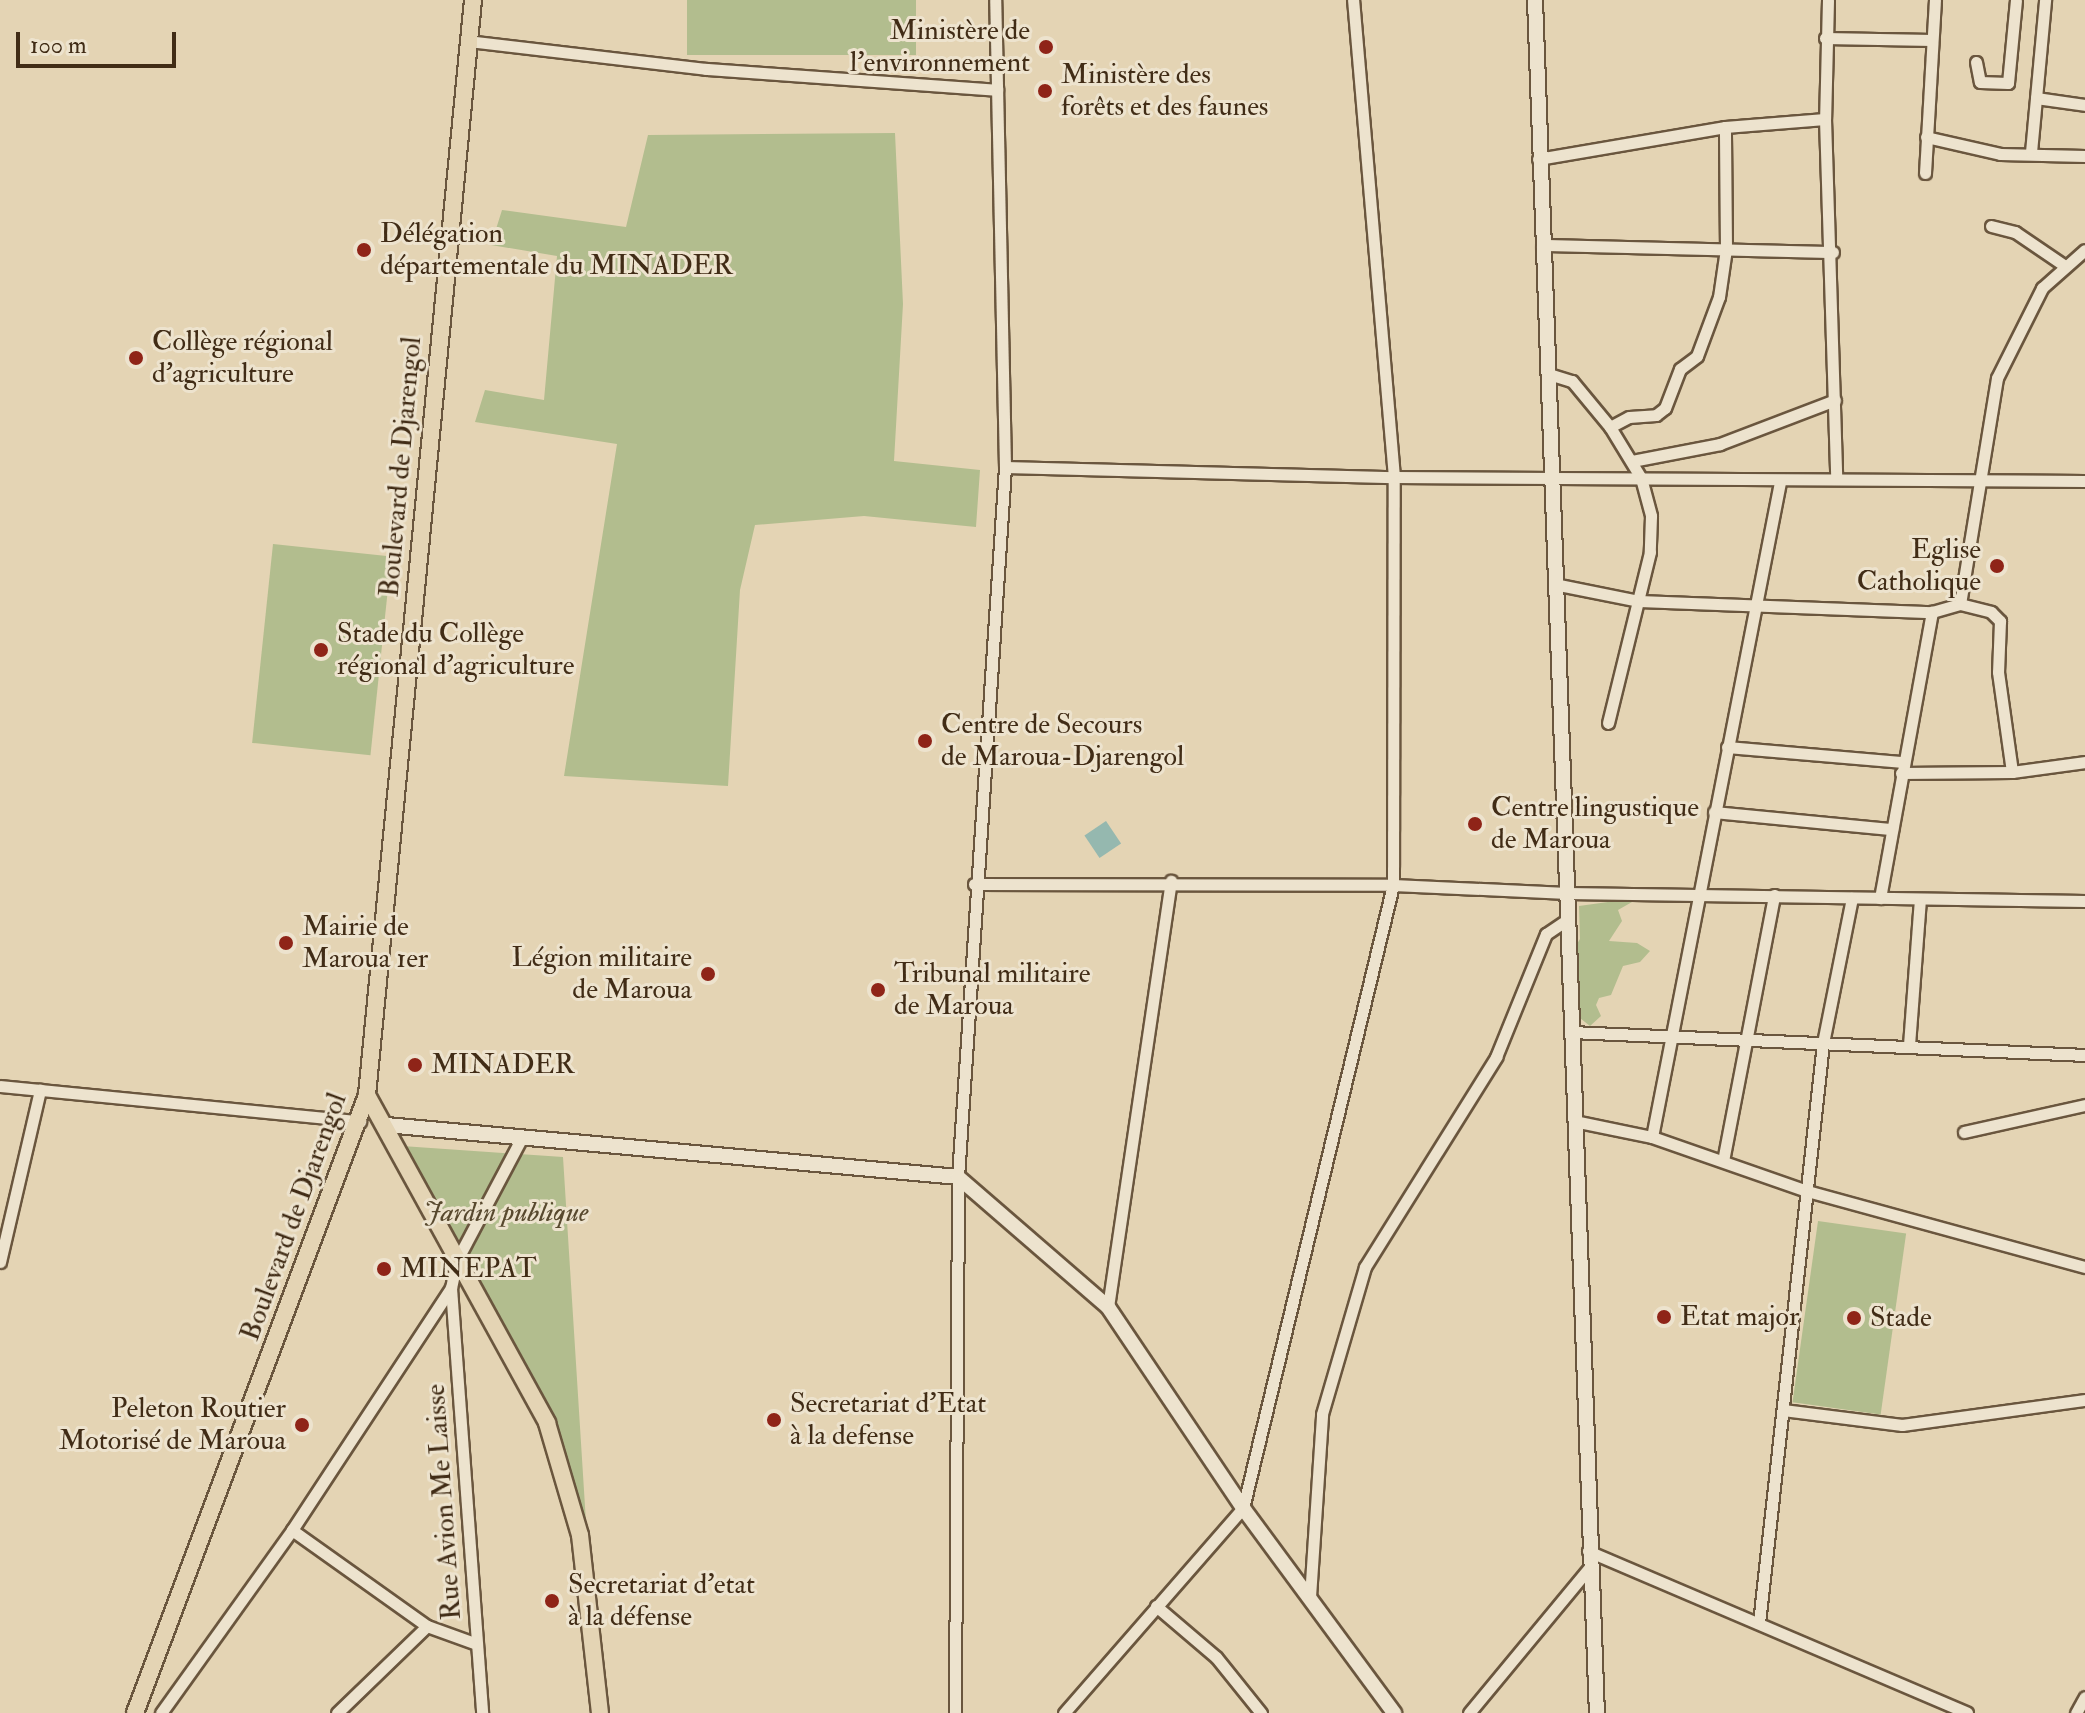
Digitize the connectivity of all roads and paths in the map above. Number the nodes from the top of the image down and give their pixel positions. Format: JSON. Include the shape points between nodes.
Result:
{"nodes":[{"id":1,"x":473,"y":0,"type":"edge"},
{"id":2,"x":995,"y":0,"type":"edge"},
{"id":3,"x":1353,"y":0,"type":"edge"},
{"id":4,"x":1535,"y":0,"type":"edge"},
{"id":5,"x":1828,"y":0,"type":"edge"},
{"id":6,"x":1935,"y":0,"type":"edge"},
{"id":7,"x":2016,"y":0,"type":"edge"},
{"id":8,"x":2045,"y":0,"type":"edge"},
{"id":9,"x":1825,"y":38,"type":"junction"},
{"id":10,"x":1932,"y":40,"type":"junction"},
{"id":11,"x":468,"y":41,"type":"junction"},
{"id":12,"x":1976,"y":62,"type":"dead end"},
{"id":13,"x":997,"y":90,"type":"junction"},
{"id":14,"x":2036,"y":98,"type":"junction"},
{"id":15,"x":2085,"y":105,"type":"edge"},
{"id":16,"x":1825,"y":119,"type":"junction"},
{"id":17,"x":1725,"y":127,"type":"junction"},
{"id":18,"x":1926,"y":137,"type":"junction"},
{"id":19,"x":2031,"y":152,"type":"junction"},
{"id":20,"x":2085,"y":156,"type":"edge"},
{"id":21,"x":1538,"y":159,"type":"junction"},
{"id":22,"x":1925,"y":173,"type":"dead end"},
{"id":23,"x":1991,"y":226,"type":"dead end"},
{"id":24,"x":1542,"y":245,"type":"junction"},
{"id":25,"x":1726,"y":249,"type":"junction"},
{"id":26,"x":2085,"y":250,"type":"edge"},
{"id":27,"x":1833,"y":252,"type":"junction"},
{"id":28,"x":2065,"y":266,"type":"junction"},
{"id":29,"x":1552,"y":375,"type":"junction"},
{"id":30,"x":1835,"y":400,"type":"junction"},
{"id":31,"x":1610,"y":427,"type":"junction"},
{"id":32,"x":1632,"y":461,"type":"junction"},
{"id":33,"x":1005,"y":467,"type":"junction"},
{"id":34,"x":1554,"y":476,"type":"junction"},
{"id":35,"x":1394,"y":477,"type":"junction"},
{"id":36,"x":1641,"y":478,"type":"junction"},
{"id":37,"x":1836,"y":479,"type":"junction"},
{"id":38,"x":1983,"y":481,"type":"junction"},
{"id":39,"x":2085,"y":481,"type":"edge"},
{"id":40,"x":1780,"y":482,"type":"junction"},
{"id":41,"x":1559,"y":585,"type":"junction"},
{"id":42,"x":1639,"y":601,"type":"junction"},
{"id":43,"x":1960,"y":604,"type":"junction"},
{"id":44,"x":1756,"y":606,"type":"junction"},
{"id":45,"x":1932,"y":612,"type":"junction"},
{"id":46,"x":1608,"y":723,"type":"dead end"},
{"id":47,"x":1727,"y":747,"type":"junction"},
{"id":48,"x":2085,"y":762,"type":"edge"},
{"id":49,"x":1902,"y":768,"type":"junction"},
{"id":50,"x":2012,"y":772,"type":"junction"},
{"id":51,"x":1714,"y":812,"type":"junction"},
{"id":52,"x":1892,"y":829,"type":"junction"},
{"id":53,"x":1171,"y":881,"type":"junction"},
{"id":54,"x":974,"y":884,"type":"junction"},
{"id":55,"x":1393,"y":885,"type":"junction"},
{"id":56,"x":1567,"y":893,"type":"junction"},
{"id":57,"x":1698,"y":893,"type":"junction"},
{"id":58,"x":1774,"y":895,"type":"junction"},
{"id":59,"x":1852,"y":898,"type":"junction"},
{"id":60,"x":1880,"y":898,"type":"junction"},
{"id":61,"x":1920,"y":900,"type":"junction"},
{"id":62,"x":2085,"y":901,"type":"edge"},
{"id":63,"x":1567,"y":920,"type":"junction"},
{"id":64,"x":1571,"y":1032,"type":"junction"},
{"id":65,"x":1673,"y":1037,"type":"junction"},
{"id":66,"x":1746,"y":1039,"type":"junction"},
{"id":67,"x":1823,"y":1043,"type":"junction"},
{"id":68,"x":1909,"y":1045,"type":"junction"},
{"id":69,"x":2085,"y":1055,"type":"edge"},
{"id":70,"x":0,"y":1086,"type":"edge"},
{"id":71,"x":40,"y":1090,"type":"junction"},
{"id":72,"x":367,"y":1095,"type":"junction"},
{"id":73,"x":2085,"y":1105,"type":"edge"},
{"id":74,"x":360,"y":1121,"type":"junction"},
{"id":75,"x":1574,"y":1121,"type":"junction"},
{"id":76,"x":386,"y":1125,"type":"junction"},
{"id":77,"x":1964,"y":1132,"type":"dead end"},
{"id":78,"x":522,"y":1137,"type":"junction"},
{"id":79,"x":1652,"y":1137,"type":"junction"},
{"id":80,"x":1723,"y":1161,"type":"junction"},
{"id":81,"x":958,"y":1177,"type":"junction"},
{"id":82,"x":1807,"y":1191,"type":"junction"},
{"id":83,"x":457,"y":1260,"type":"junction"},
{"id":84,"x":0,"y":1262,"type":"edge"},
{"id":85,"x":2085,"y":1267,"type":"edge"},
{"id":86,"x":451,"y":1288,"type":"junction"},
{"id":87,"x":1108,"y":1307,"type":"junction"},
{"id":88,"x":2085,"y":1400,"type":"edge"},
{"id":89,"x":1783,"y":1410,"type":"junction"},
{"id":90,"x":1243,"y":1508,"type":"junction"},
{"id":91,"x":292,"y":1530,"type":"junction"},
{"id":92,"x":1588,"y":1551,"type":"junction"},
{"id":93,"x":1589,"y":1568,"type":"junction"},
{"id":94,"x":1310,"y":1597,"type":"junction"},
{"id":95,"x":1156,"y":1606,"type":"junction"},
{"id":96,"x":1759,"y":1623,"type":"junction"},
{"id":97,"x":427,"y":1626,"type":"junction"},
{"id":98,"x":477,"y":1644,"type":"junction"},
{"id":99,"x":2085,"y":1697,"type":"edge"},
{"id":100,"x":135,"y":1713,"type":"edge"},
{"id":101,"x":161,"y":1713,"type":"edge"},
{"id":102,"x":337,"y":1713,"type":"edge"},
{"id":103,"x":482,"y":1713,"type":"edge"},
{"id":104,"x":600,"y":1713,"type":"edge"},
{"id":105,"x":955,"y":1713,"type":"edge"},
{"id":106,"x":1064,"y":1713,"type":"edge"},
{"id":107,"x":1261,"y":1713,"type":"edge"},
{"id":108,"x":1394,"y":1713,"type":"edge"},
{"id":109,"x":1469,"y":1713,"type":"edge"},
{"id":110,"x":1597,"y":1713,"type":"edge"},
{"id":111,"x":1967,"y":1713,"type":"edge"},
{"id":112,"x":2076,"y":1713,"type":"edge"}],
"edges":[{"from":1,"to":11,"type":"main road","name":"Boulevard de Djarengol"},
{"from":2,"to":13,"type":"street"},
{"from":3,"to":35,"type":"street"},
{"from":4,"to":21,"type":"street"},
{"from":5,"to":9,"type":"street"},
{"from":6,"to":10,"type":"street"},
{"from":7,"to":12,"type":"street","via":[[2008,83],[1980,82]]},
{"from":8,"to":14,"type":"street"},
{"from":9,"to":10,"type":"street"},
{"from":9,"to":16,"type":"street"},
{"from":10,"to":18,"type":"street"},
{"from":11,"to":13,"type":"street","via":[[706,69]]},
{"from":11,"to":72,"type":"main road","name":"Boulevard de Djarengol"},
{"from":13,"to":33,"type":"street"},
{"from":14,"to":15,"type":"street"},
{"from":14,"to":19,"type":"street"},
{"from":16,"to":17,"type":"street"},
{"from":16,"to":27,"type":"street"},
{"from":17,"to":21,"type":"street"},
{"from":17,"to":25,"type":"street"},
{"from":18,"to":19,"type":"street","via":[[2000,154]]},
{"from":18,"to":22,"type":"street"},
{"from":19,"to":20,"type":"street"},
{"from":21,"to":24,"type":"street"},
{"from":23,"to":28,"type":"street","via":[[2015,232]]},
{"from":24,"to":25,"type":"street"},
{"from":24,"to":29,"type":"street"},
{"from":25,"to":27,"type":"street"},
{"from":25,"to":31,"type":"street","via":[[1719,297],[1697,356],[1677,373],[1665,408]]},
{"from":26,"to":28,"type":"street"},
{"from":27,"to":30,"type":"street"},
{"from":28,"to":38,"type":"street","via":[[2042,288],[1997,378]]},
{"from":29,"to":31,"type":"street","via":[[1572,381]]},
{"from":29,"to":34,"type":"street"},
{"from":30,"to":32,"type":"street","via":[[1720,444]]},
{"from":30,"to":37,"type":"street"},
{"from":31,"to":32,"type":"street"},
{"from":32,"to":36,"type":"street"},
{"from":33,"to":35,"type":"street"},
{"from":33,"to":54,"type":"street"},
{"from":34,"to":35,"type":"street"},
{"from":34,"to":36,"type":"street"},
{"from":34,"to":41,"type":"street"},
{"from":35,"to":55,"type":"street"},
{"from":36,"to":40,"type":"street"},
{"from":36,"to":42,"type":"street","via":[[1651,516]]},
{"from":37,"to":38,"type":"street"},
{"from":37,"to":40,"type":"street"},
{"from":38,"to":39,"type":"street"},
{"from":38,"to":43,"type":"street"},
{"from":40,"to":44,"type":"street"},
{"from":41,"to":42,"type":"street"},
{"from":41,"to":56,"type":"street"},
{"from":42,"to":44,"type":"street"},
{"from":42,"to":46,"type":"street"},
{"from":43,"to":45,"type":"street"},
{"from":43,"to":50,"type":"street","via":[[1991,612],[2000,621],[1998,672]]},
{"from":44,"to":45,"type":"street"},
{"from":44,"to":47,"type":"street"},
{"from":45,"to":49,"type":"street"},
{"from":47,"to":49,"type":"street"},
{"from":47,"to":51,"type":"street"},
{"from":48,"to":50,"type":"street"},
{"from":49,"to":50,"type":"street"},
{"from":49,"to":52,"type":"street"},
{"from":51,"to":52,"type":"street"},
{"from":51,"to":57,"type":"street"},
{"from":52,"to":60,"type":"street"},
{"from":53,"to":54,"type":"street"},
{"from":53,"to":55,"type":"street"},
{"from":53,"to":87,"type":"street"},
{"from":54,"to":81,"type":"street"},
{"from":55,"to":56,"type":"street"},
{"from":55,"to":90,"type":"street"},
{"from":56,"to":57,"type":"street"},
{"from":56,"to":63,"type":"street"},
{"from":57,"to":58,"type":"street"},
{"from":57,"to":65,"type":"street"},
{"from":58,"to":59,"type":"street"},
{"from":58,"to":66,"type":"street"},
{"from":59,"to":60,"type":"street"},
{"from":59,"to":67,"type":"street"},
{"from":60,"to":61,"type":"street"},
{"from":61,"to":62,"type":"street"},
{"from":61,"to":68,"type":"street"},
{"from":63,"to":64,"type":"street"},
{"from":63,"to":94,"type":"street","via":[[1546,934],[1496,1057],[1365,1267],[1322,1414]]},
{"from":64,"to":65,"type":"street"},
{"from":64,"to":75,"type":"street"},
{"from":65,"to":66,"type":"street"},
{"from":65,"to":79,"type":"street"},
{"from":66,"to":67,"type":"street"},
{"from":66,"to":80,"type":"street"},
{"from":67,"to":68,"type":"street"},
{"from":67,"to":82,"type":"street"},
{"from":68,"to":69,"type":"street"},
{"from":70,"to":71,"type":"street"},
{"from":71,"to":74,"type":"street"},
{"from":71,"to":84,"type":"street"},
{"from":72,"to":74,"type":"main road","name":"Boulevard de Djarengol"},
{"from":72,"to":76,"type":"main road"},
{"from":73,"to":77,"type":"street"},
{"from":74,"to":100,"type":"main road","name":"Boulevard de Djarengol"},
{"from":75,"to":79,"type":"street"},
{"from":75,"to":92,"type":"street"},
{"from":76,"to":78,"type":"street"},
{"from":76,"to":83,"type":"main road"},
{"from":78,"to":81,"type":"street"},
{"from":78,"to":83,"type":"street"},
{"from":79,"to":80,"type":"street"},
{"from":80,"to":82,"type":"street"},
{"from":81,"to":87,"type":"street"},
{"from":81,"to":105,"type":"street"},
{"from":82,"to":85,"type":"street"},
{"from":82,"to":89,"type":"street"},
{"from":83,"to":86,"type":"street"},
{"from":83,"to":104,"type":"main road","via":[[547,1423],[567,1477],[580,1535]]},
{"from":86,"to":91,"type":"street"},
{"from":86,"to":98,"type":"street","name":"Rue Avion Me Laisse"},
{"from":87,"to":90,"type":"street"},
{"from":88,"to":89,"type":"street","via":[[1902,1425]]},
{"from":89,"to":96,"type":"street"},
{"from":90,"to":94,"type":"street"},
{"from":90,"to":95,"type":"street"},
{"from":91,"to":97,"type":"street"},
{"from":91,"to":101,"type":"street"},
{"from":92,"to":93,"type":"street"},
{"from":92,"to":96,"type":"street"},
{"from":93,"to":109,"type":"street"},
{"from":93,"to":110,"type":"street"},
{"from":94,"to":108,"type":"street"},
{"from":95,"to":106,"type":"street"},
{"from":95,"to":107,"type":"street","via":[[1216,1657]]},
{"from":96,"to":111,"type":"street"},
{"from":97,"to":98,"type":"street"},
{"from":97,"to":102,"type":"street"},
{"from":98,"to":103,"type":"street","name":"Rue Avion Me Laisse"},
{"from":99,"to":112,"type":"street"}]}
